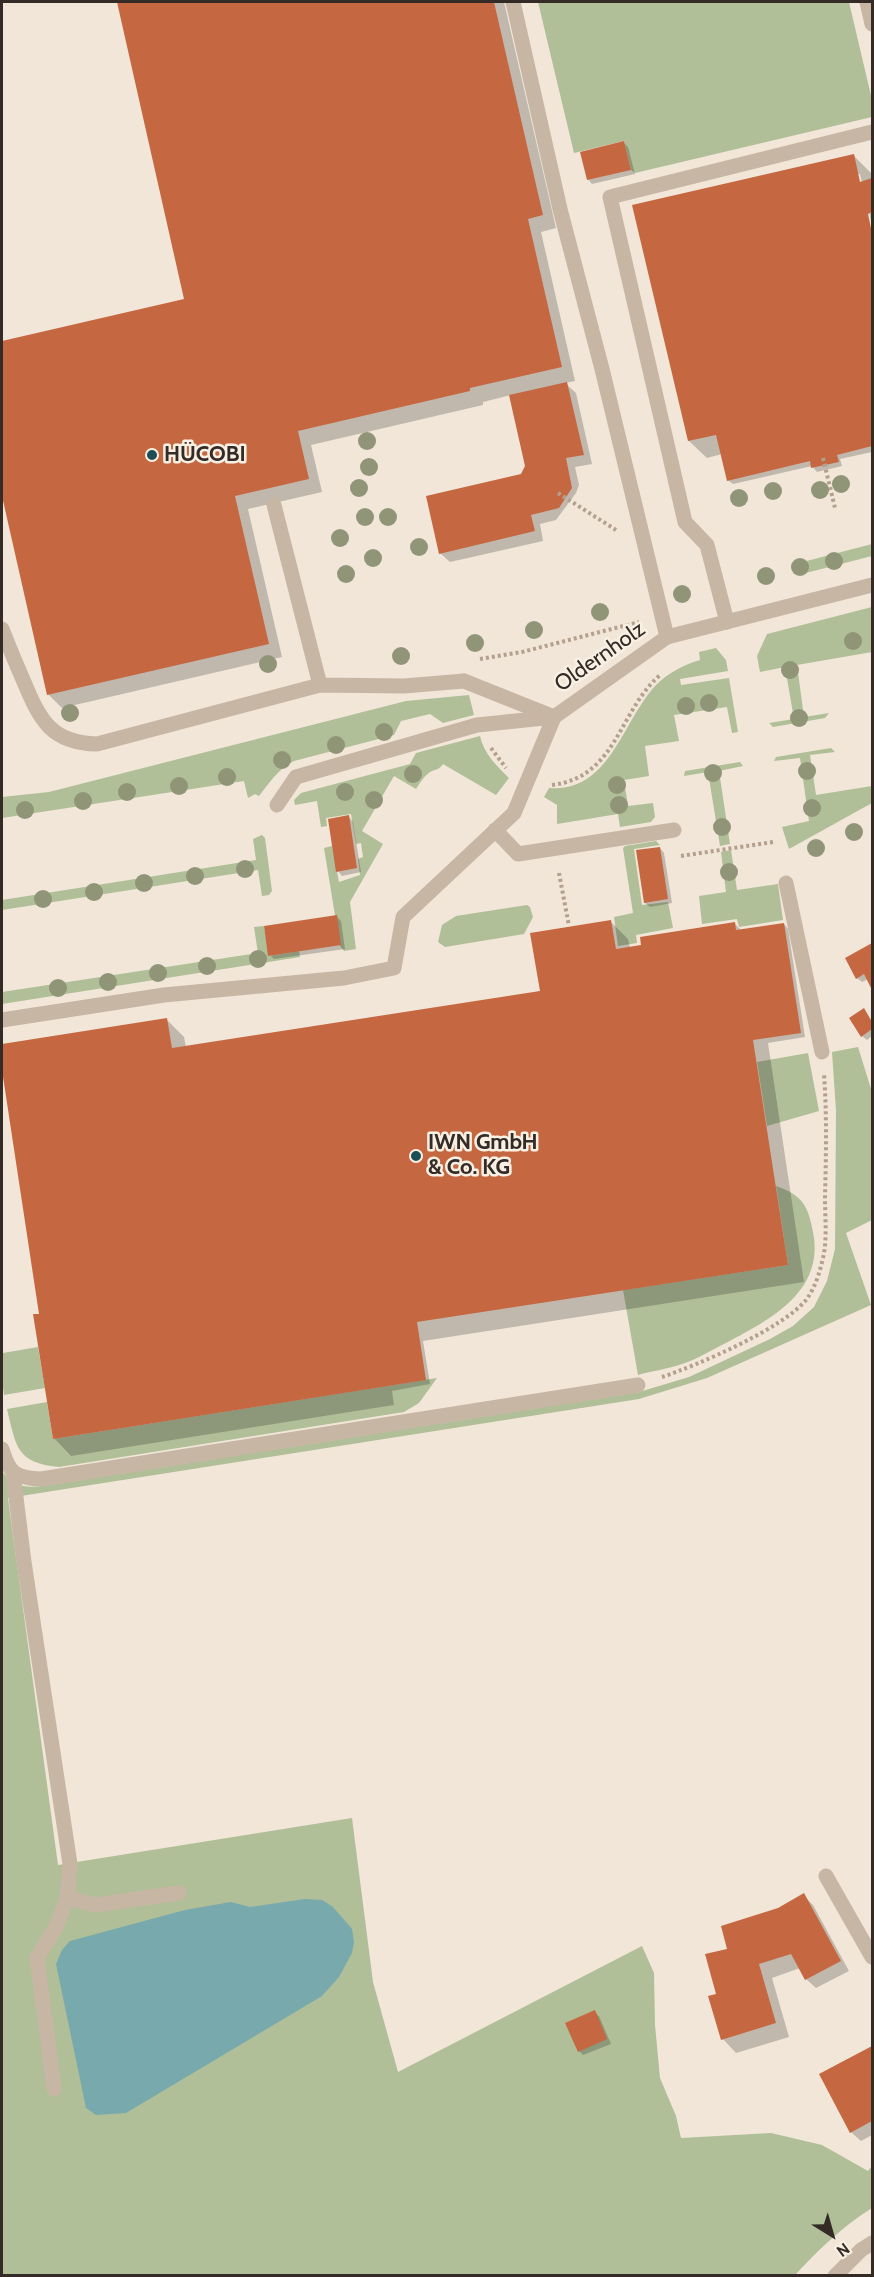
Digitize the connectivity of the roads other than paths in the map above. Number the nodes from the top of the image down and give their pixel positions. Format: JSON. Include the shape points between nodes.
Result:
{"nodes":[{"id":1,"x":513,"y":2,"type":"edge"},
{"id":2,"x":867,"y":2,"type":"edge"},
{"id":3,"x":873,"y":24,"type":"edge"},
{"id":4,"x":873,"y":132,"type":"edge"},
{"id":5,"x":274,"y":505,"type":"dead end"},
{"id":6,"x":873,"y":585,"type":"edge"},
{"id":7,"x":727,"y":622,"type":"junction"},
{"id":8,"x":2,"y":629,"type":"edge"},
{"id":9,"x":667,"y":637,"type":"junction"},
{"id":10,"x":320,"y":685,"type":"junction"},
{"id":11,"x":554,"y":717,"type":"junction"},
{"id":12,"x":277,"y":805,"type":"dead end"},
{"id":13,"x":495,"y":830,"type":"junction"},
{"id":14,"x":674,"y":830,"type":"dead end"},
{"id":15,"x":786,"y":883,"type":"dead end"},
{"id":16,"x":2,"y":1020,"type":"edge"},
{"id":17,"x":822,"y":1052,"type":"road end"},
{"id":18,"x":638,"y":1384,"type":"road end"},
{"id":19,"x":2,"y":1449,"type":"edge"},
{"id":20,"x":13,"y":1473,"type":"junction"},
{"id":21,"x":826,"y":1876,"type":"dead end"},
{"id":22,"x":179,"y":1893,"type":"dead end"},
{"id":23,"x":67,"y":1898,"type":"junction"},
{"id":24,"x":873,"y":1957,"type":"edge"},
{"id":25,"x":54,"y":2089,"type":"dead end"},
{"id":26,"x":873,"y":2243,"type":"edge"},
{"id":27,"x":835,"y":2276,"type":"edge"}],
"edges":[{"from":1,"to":9,"type":"street","via":[[560,209]]},
{"from":2,"to":3,"type":"street"},
{"from":4,"to":7,"type":"street","via":[[610,197],[686,522],[708,545]]},
{"from":5,"to":10,"type":"street"},
{"from":6,"to":7,"type":"street","name":"Oldernholz"},
{"from":7,"to":9,"type":"street","name":"Oldernholz"},
{"from":8,"to":10,"type":"street","via":[[47,726],[79,744],[97,744]]},
{"from":9,"to":11,"type":"street","name":"Oldernholz"},
{"from":10,"to":11,"type":"street","name":"Oldernholz","via":[[405,686],[464,681]]},
{"from":11,"to":12,"type":"street","via":[[477,725],[296,777]]},
{"from":11,"to":13,"type":"street","via":[[514,813]]},
{"from":13,"to":14,"type":"street","via":[[518,854]]},
{"from":13,"to":16,"type":"street","via":[[404,916],[394,968],[344,978],[164,995]]},
{"from":15,"to":17,"type":"street"},
{"from":18,"to":20,"type":"street","via":[[40,1479]]},
{"from":19,"to":20,"type":"street"},
{"from":20,"to":23,"type":"street","via":[[70,1864]]},
{"from":21,"to":24,"type":"street"},
{"from":22,"to":23,"type":"street","via":[[96,1905]]},
{"from":23,"to":25,"type":"street","via":[[37,1958]]},
{"from":26,"to":27,"type":"street"}]}
